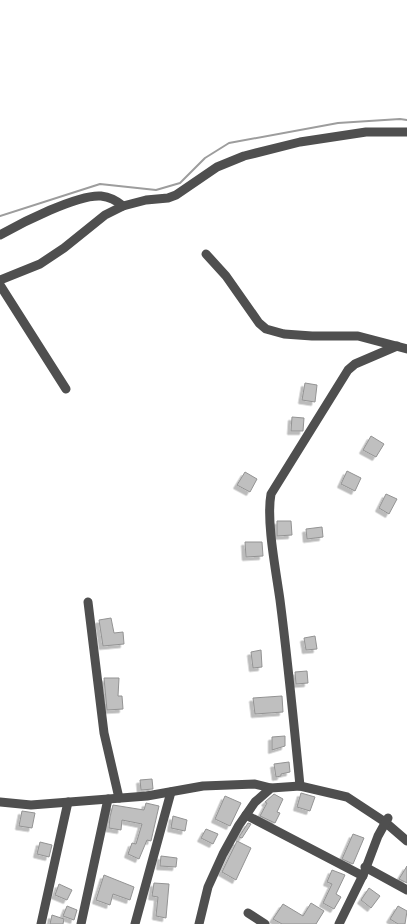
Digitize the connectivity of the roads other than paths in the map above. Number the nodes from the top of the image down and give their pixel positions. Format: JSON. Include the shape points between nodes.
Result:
{"nodes":[{"id":1,"x":407,"y":132,"type":"edge"},
{"id":2,"x":123,"y":206,"type":"junction"},
{"id":3,"x":0,"y":235,"type":"edge"},
{"id":4,"x":206,"y":254,"type":"dead end"},
{"id":5,"x":0,"y":280,"type":"edge"},
{"id":6,"x":0,"y":285,"type":"edge"},
{"id":7,"x":397,"y":346,"type":"junction"},
{"id":8,"x":407,"y":350,"type":"edge"},
{"id":9,"x":66,"y":389,"type":"dead end"},
{"id":10,"x":88,"y":602,"type":"dead end"},
{"id":11,"x":300,"y":786,"type":"junction"},
{"id":12,"x":271,"y":788,"type":"junction"},
{"id":13,"x":171,"y":792,"type":"junction"},
{"id":14,"x":119,"y":798,"type":"junction"},
{"id":15,"x":108,"y":799,"type":"junction"},
{"id":16,"x":68,"y":802,"type":"junction"},
{"id":17,"x":0,"y":803,"type":"edge"},
{"id":18,"x":246,"y":815,"type":"junction"},
{"id":19,"x":387,"y":820,"type":"junction"},
{"id":20,"x":407,"y":841,"type":"edge"},
{"id":21,"x":365,"y":867,"type":"junction"},
{"id":22,"x":363,"y":876,"type":"junction"},
{"id":23,"x":407,"y":890,"type":"edge"},
{"id":24,"x":248,"y":914,"type":"dead end"},
{"id":25,"x":41,"y":924,"type":"edge"},
{"id":26,"x":81,"y":924,"type":"edge"},
{"id":27,"x":134,"y":924,"type":"edge"},
{"id":28,"x":199,"y":924,"type":"edge"},
{"id":29,"x":265,"y":924,"type":"edge"},
{"id":30,"x":339,"y":924,"type":"edge"}],
"edges":[{"from":1,"to":2,"type":"street","via":[[366,132],[300,142],[244,156],[217,166],[176,195]]},
{"from":2,"to":3,"type":"street","via":[[117,201],[99,196],[74,201],[23,222]]},
{"from":2,"to":5,"type":"street","via":[[105,215],[40,264]]},
{"from":4,"to":7,"type":"street","via":[[266,329],[284,334],[358,336]]},
{"from":6,"to":9,"type":"street"},
{"from":7,"to":8,"type":"street"},
{"from":7,"to":11,"type":"street","via":[[355,364],[348,370],[271,494],[269,504]]},
{"from":10,"to":14,"type":"street","via":[[104,733]]},
{"from":11,"to":12,"type":"street"},
{"from":11,"to":19,"type":"street","via":[[347,797]]},
{"from":12,"to":13,"type":"street","via":[[255,784],[203,786]]},
{"from":12,"to":18,"type":"street","via":[[255,802]]},
{"from":13,"to":14,"type":"street"},
{"from":13,"to":27,"type":"street"},
{"from":14,"to":15,"type":"street"},
{"from":15,"to":16,"type":"street"},
{"from":15,"to":26,"type":"street"},
{"from":16,"to":17,"type":"street","via":[[31,805]]},
{"from":16,"to":25,"type":"street"},
{"from":18,"to":22,"type":"street"},
{"from":18,"to":28,"type":"street","via":[[223,854],[208,887]]},
{"from":19,"to":20,"type":"street"},
{"from":19,"to":21,"type":"street"},
{"from":21,"to":22,"type":"street"},
{"from":21,"to":23,"type":"street"},
{"from":22,"to":30,"type":"street"},
{"from":24,"to":29,"type":"street"}]}
